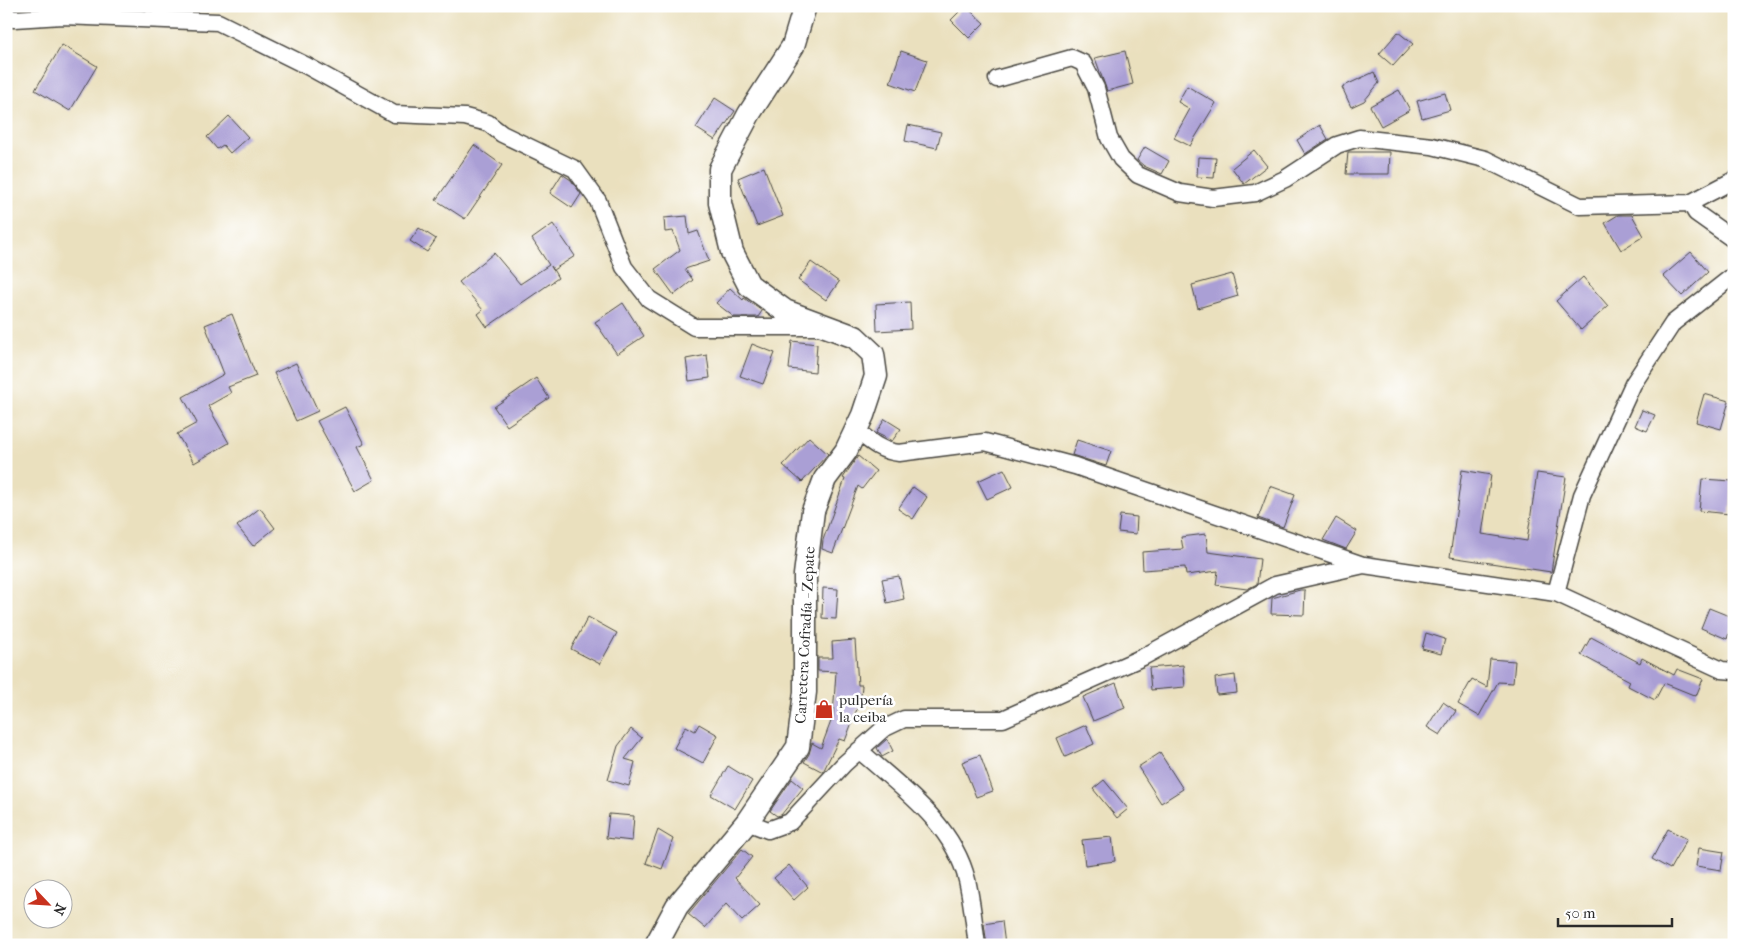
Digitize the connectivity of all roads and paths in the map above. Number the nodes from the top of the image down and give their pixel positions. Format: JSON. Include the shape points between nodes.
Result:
{"nodes":[{"id":1,"x":805,"y":6,"type":"edge"},
{"id":2,"x":6,"y":16,"type":"edge"},
{"id":3,"x":997,"y":80,"type":"dead end"},
{"id":4,"x":1734,"y":180,"type":"edge"},
{"id":5,"x":1690,"y":203,"type":"junction"},
{"id":6,"x":1734,"y":240,"type":"edge"},
{"id":7,"x":1734,"y":275,"type":"edge"},
{"id":8,"x":826,"y":326,"type":"junction"},
{"id":9,"x":856,"y":430,"type":"junction"},
{"id":10,"x":1364,"y":566,"type":"junction"},
{"id":11,"x":1556,"y":594,"type":"junction"},
{"id":12,"x":1734,"y":671,"type":"edge"},
{"id":13,"x":859,"y":750,"type":"junction"},
{"id":14,"x":747,"y":822,"type":"junction"},
{"id":15,"x":656,"y":945,"type":"edge"},
{"id":16,"x":977,"y":945,"type":"edge"}],
"edges":[{"from":1,"to":8,"type":"street","name":"Carretera Cofradía - Zepate","via":[[793,46],[748,114],[720,169],[720,203],[732,252],[749,285],[785,311]]},
{"from":2,"to":8,"type":"street","via":[[14,19],[62,16],[218,22],[394,114],[465,117],[488,123],[502,134],[575,170],[598,200],[624,266],[649,299],[694,327]]},
{"from":3,"to":5,"type":"street","via":[[1072,58],[1083,63],[1096,88],[1109,138],[1120,159],[1138,174],[1180,193],[1213,198],[1255,193],[1285,179],[1337,145],[1359,138],[1432,146],[1485,159],[1580,206]]},
{"from":4,"to":5,"type":"street"},
{"from":5,"to":6,"type":"street","via":[[1696,213]]},
{"from":7,"to":11,"type":"street","via":[[1672,323],[1633,384],[1582,495]]},
{"from":8,"to":9,"type":"street","name":"Carretera Cofradía - Zepate","via":[[855,337],[873,354],[876,376]]},
{"from":9,"to":10,"type":"street","via":[[885,452],[985,442],[1066,464]]},
{"from":9,"to":14,"type":"street","name":"Carretera Cofradía - Zepate","via":[[846,451],[825,479],[813,511],[805,575],[805,692],[798,747]]},
{"from":10,"to":11,"type":"street"},
{"from":10,"to":13,"type":"street","via":[[1275,585],[1143,657],[1003,718],[904,719],[883,729]]},
{"from":11,"to":12,"type":"street","via":[[1722,670]]},
{"from":13,"to":14,"type":"street","via":[[790,822],[768,830]]},
{"from":13,"to":16,"type":"street","via":[[929,812],[951,843],[967,880]]},
{"from":14,"to":15,"type":"street","name":"Carretera Cofradía - Zepate","via":[[678,906]]}]}
